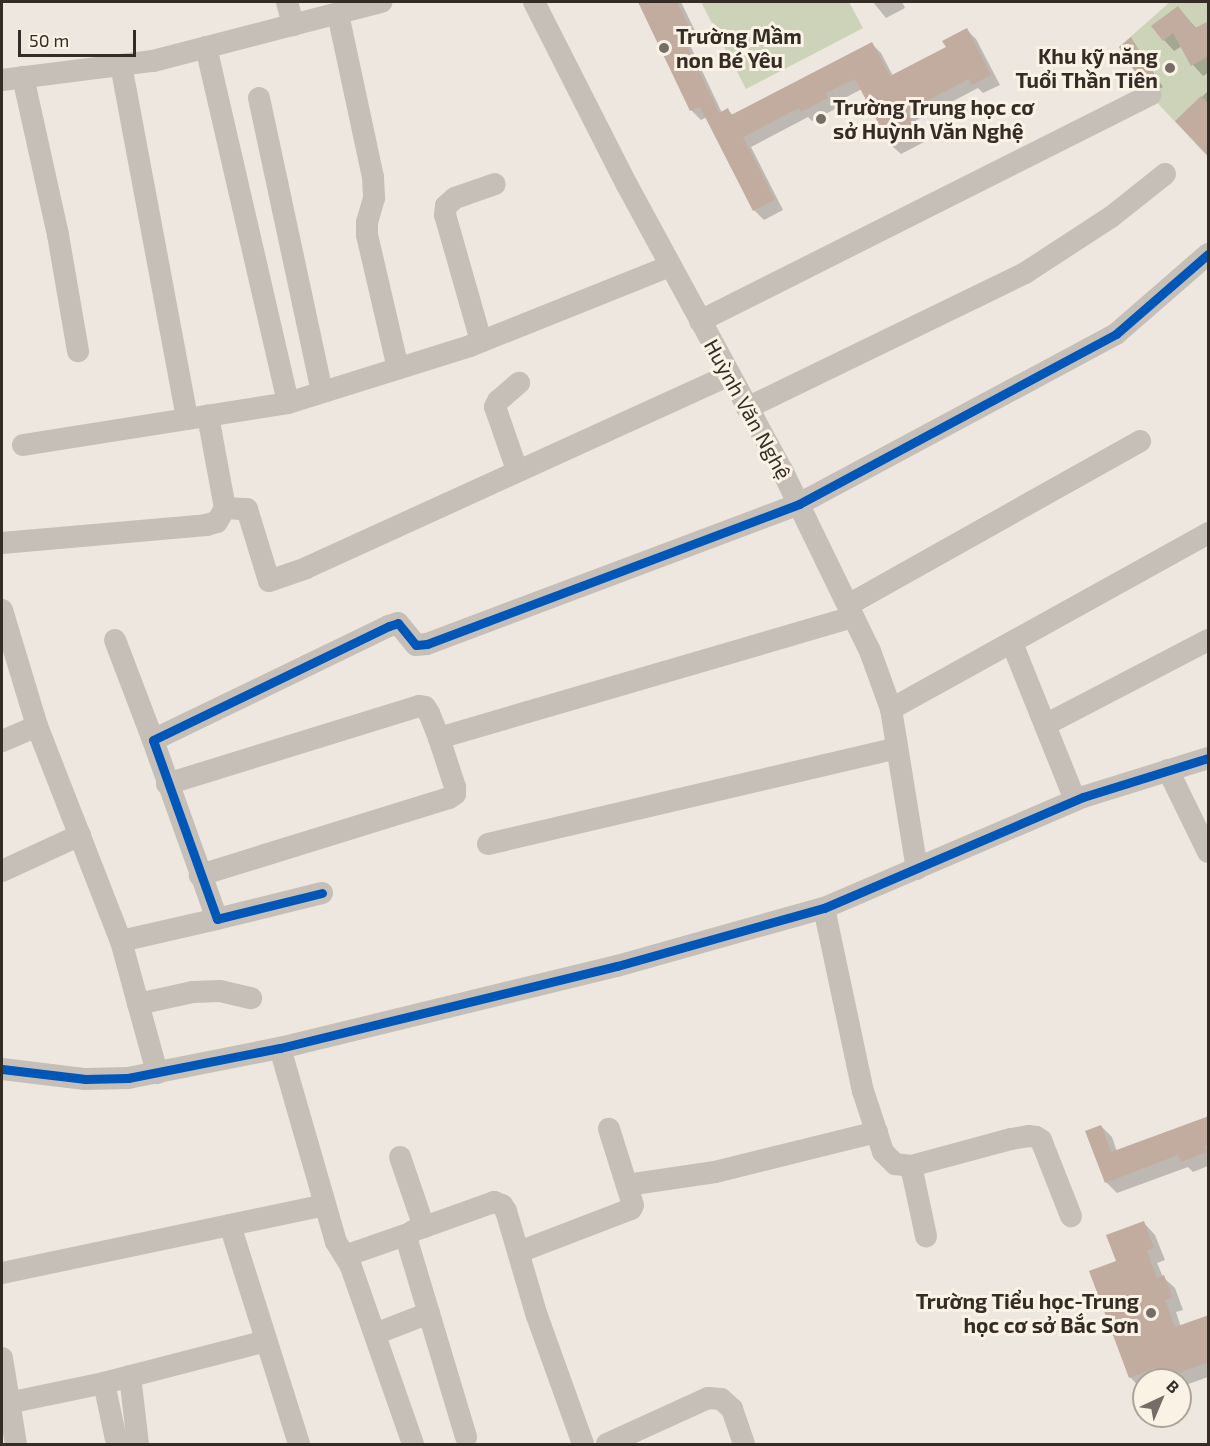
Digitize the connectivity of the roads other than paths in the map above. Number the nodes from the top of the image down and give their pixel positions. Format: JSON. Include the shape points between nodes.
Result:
{"nodes":[{"id":1,"x":287,"y":2,"type":"edge"},
{"id":2,"x":381,"y":2,"type":"edge"},
{"id":3,"x":534,"y":2,"type":"edge"},
{"id":4,"x":338,"y":14,"type":"junction"},
{"id":5,"x":293,"y":25,"type":"junction"},
{"id":6,"x":206,"y":47,"type":"junction"},
{"id":7,"x":122,"y":65,"type":"junction"},
{"id":8,"x":12,"y":79,"type":"edge"},
{"id":9,"x":1150,"y":95,"type":"dead end"},
{"id":10,"x":259,"y":98,"type":"dead end"},
{"id":11,"x":1165,"y":174,"type":"dead end"},
{"id":12,"x":495,"y":184,"type":"dead end"},
{"id":13,"x":1209,"y":254,"type":"edge"},
{"id":14,"x":670,"y":266,"type":"junction"},
{"id":15,"x":700,"y":321,"type":"junction"},
{"id":16,"x":481,"y":341,"type":"junction"},
{"id":17,"x":78,"y":351,"type":"dead end"},
{"id":18,"x":398,"y":368,"type":"junction"},
{"id":19,"x":730,"y":375,"type":"junction"},
{"id":20,"x":519,"y":383,"type":"dead end"},
{"id":21,"x":321,"y":391,"type":"junction"},
{"id":22,"x":288,"y":403,"type":"junction"},
{"id":23,"x":747,"y":408,"type":"junction"},
{"id":24,"x":197,"y":417,"type":"junction"},
{"id":25,"x":1140,"y":441,"type":"dead end"},
{"id":26,"x":23,"y":445,"type":"dead end"},
{"id":27,"x":517,"y":470,"type":"junction"},
{"id":28,"x":799,"y":504,"type":"junction"},
{"id":29,"x":225,"y":508,"type":"junction"},
{"id":30,"x":1209,"y":533,"type":"edge"},
{"id":31,"x":2,"y":543,"type":"edge"},
{"id":32,"x":2,"y":610,"type":"edge"},
{"id":33,"x":850,"y":611,"type":"junction"},
{"id":34,"x":115,"y":640,"type":"dead end"},
{"id":35,"x":1209,"y":640,"type":"edge"},
{"id":36,"x":1012,"y":643,"type":"junction"},
{"id":37,"x":891,"y":709,"type":"junction"},
{"id":38,"x":1045,"y":725,"type":"junction"},
{"id":39,"x":37,"y":726,"type":"junction"},
{"id":40,"x":439,"y":738,"type":"junction"},
{"id":41,"x":153,"y":740,"type":"junction"},
{"id":42,"x":2,"y":741,"type":"edge"},
{"id":43,"x":897,"y":748,"type":"junction"},
{"id":44,"x":1209,"y":758,"type":"edge"},
{"id":45,"x":1168,"y":770,"type":"junction"},
{"id":46,"x":168,"y":784,"type":"junction"},
{"id":47,"x":1075,"y":801,"type":"junction"},
{"id":48,"x":80,"y":835,"type":"junction"},
{"id":49,"x":488,"y":844,"type":"dead end"},
{"id":50,"x":1209,"y":852,"type":"edge"},
{"id":51,"x":916,"y":870,"type":"junction"},
{"id":52,"x":2,"y":871,"type":"edge"},
{"id":53,"x":200,"y":875,"type":"junction"},
{"id":54,"x":322,"y":893,"type":"dead end"},
{"id":55,"x":824,"y":908,"type":"junction"},
{"id":56,"x":217,"y":919,"type":"junction"},
{"id":57,"x":121,"y":941,"type":"junction"},
{"id":58,"x":251,"y":998,"type":"dead end"},
{"id":59,"x":138,"y":1004,"type":"junction"},
{"id":60,"x":280,"y":1048,"type":"junction"},
{"id":61,"x":2,"y":1069,"type":"edge"},
{"id":62,"x":157,"y":1073,"type":"junction"},
{"id":63,"x":609,"y":1129,"type":"dead end"},
{"id":64,"x":877,"y":1132,"type":"junction"},
{"id":65,"x":400,"y":1157,"type":"dead end"},
{"id":66,"x":911,"y":1166,"type":"junction"},
{"id":67,"x":627,"y":1185,"type":"junction"},
{"id":68,"x":324,"y":1205,"type":"junction"},
{"id":69,"x":1071,"y":1216,"type":"dead end"},
{"id":70,"x":230,"y":1225,"type":"junction"},
{"id":71,"x":416,"y":1230,"type":"junction"},
{"id":72,"x":926,"y":1236,"type":"dead end"},
{"id":73,"x":519,"y":1252,"type":"junction"},
{"id":74,"x":345,"y":1256,"type":"junction"},
{"id":75,"x":2,"y":1273,"type":"edge"},
{"id":76,"x":429,"y":1313,"type":"junction"},
{"id":77,"x":375,"y":1334,"type":"junction"},
{"id":78,"x":266,"y":1341,"type":"junction"},
{"id":79,"x":2,"y":1358,"type":"edge"},
{"id":80,"x":130,"y":1376,"type":"junction"},
{"id":81,"x":104,"y":1383,"type":"junction"},
{"id":82,"x":8,"y":1403,"type":"junction"},
{"id":83,"x":466,"y":1437,"type":"dead end"},
{"id":84,"x":16,"y":1444,"type":"edge"},
{"id":85,"x":117,"y":1444,"type":"edge"},
{"id":86,"x":138,"y":1444,"type":"edge"},
{"id":87,"x":299,"y":1444,"type":"edge"},
{"id":88,"x":412,"y":1444,"type":"edge"},
{"id":89,"x":583,"y":1444,"type":"edge"},
{"id":90,"x":607,"y":1444,"type":"edge"},
{"id":91,"x":744,"y":1444,"type":"edge"}],
"edges":[{"from":1,"to":5,"type":"street"},
{"from":2,"to":4,"type":"street"},
{"from":3,"to":14,"type":"street","name":"Huỳnh Văn Nghệ"},
{"from":4,"to":5,"type":"street"},
{"from":4,"to":18,"type":"street","via":[[372,177],[374,198],[367,222],[368,235]]},
{"from":5,"to":6,"type":"street"},
{"from":6,"to":7,"type":"street"},
{"from":6,"to":22,"type":"street"},
{"from":7,"to":8,"type":"street"},
{"from":7,"to":24,"type":"street"},
{"from":8,"to":17,"type":"street","via":[[58,235]]},
{"from":9,"to":15,"type":"street"},
{"from":10,"to":21,"type":"street"},
{"from":11,"to":23,"type":"street","via":[[1111,217],[1025,273]]},
{"from":12,"to":16,"type":"street","via":[[455,198],[446,206],[445,215]]},
{"from":13,"to":28,"type":"street","via":[[1116,334]]},
{"from":14,"to":15,"type":"street","name":"Huỳnh Văn Nghệ"},
{"from":14,"to":16,"type":"street"},
{"from":15,"to":19,"type":"street","name":"Huỳnh Văn Nghệ"},
{"from":16,"to":18,"type":"street"},
{"from":18,"to":21,"type":"street"},
{"from":19,"to":23,"type":"street","name":"Huỳnh Văn Nghệ"},
{"from":19,"to":27,"type":"street"},
{"from":20,"to":27,"type":"street","via":[[495,407]]},
{"from":21,"to":22,"type":"street"},
{"from":22,"to":24,"type":"street"},
{"from":23,"to":28,"type":"street","name":"Huỳnh Văn Nghệ"},
{"from":24,"to":26,"type":"street"},
{"from":24,"to":29,"type":"street"},
{"from":25,"to":33,"type":"street"},
{"from":27,"to":29,"type":"street","via":[[306,568],[269,581],[247,509]]},
{"from":28,"to":33,"type":"street","name":"Huỳnh Văn Nghệ"},
{"from":28,"to":41,"type":"street","via":[[427,644],[416,645],[398,624],[389,626]]},
{"from":29,"to":31,"type":"street","via":[[217,522],[206,525]]},
{"from":30,"to":36,"type":"street"},
{"from":32,"to":39,"type":"street"},
{"from":33,"to":37,"type":"street","name":"Huỳnh Văn Nghệ","via":[[870,651]]},
{"from":33,"to":40,"type":"street"},
{"from":34,"to":41,"type":"street"},
{"from":35,"to":38,"type":"street"},
{"from":36,"to":37,"type":"street"},
{"from":36,"to":38,"type":"street"},
{"from":37,"to":43,"type":"street","name":"Huỳnh Văn Nghệ"},
{"from":38,"to":47,"type":"street"},
{"from":39,"to":42,"type":"street"},
{"from":39,"to":48,"type":"street"},
{"from":40,"to":46,"type":"street","via":[[429,713],[419,706]]},
{"from":40,"to":53,"type":"street","via":[[455,787],[455,794],[449,798]]},
{"from":41,"to":46,"type":"street"},
{"from":43,"to":49,"type":"street"},
{"from":43,"to":51,"type":"street","name":"Huỳnh Văn Nghệ"},
{"from":44,"to":45,"type":"street"},
{"from":45,"to":47,"type":"street"},
{"from":45,"to":50,"type":"street"},
{"from":46,"to":53,"type":"street"},
{"from":47,"to":51,"type":"street"},
{"from":48,"to":52,"type":"street"},
{"from":48,"to":57,"type":"street"},
{"from":51,"to":55,"type":"street"},
{"from":53,"to":56,"type":"street"},
{"from":54,"to":56,"type":"street"},
{"from":55,"to":60,"type":"street","via":[[617,966]]},
{"from":55,"to":64,"type":"street","via":[[863,1090]]},
{"from":56,"to":57,"type":"street"},
{"from":57,"to":59,"type":"street"},
{"from":58,"to":59,"type":"street","via":[[220,991],[193,992]]},
{"from":59,"to":62,"type":"street"},
{"from":60,"to":62,"type":"street"},
{"from":60,"to":68,"type":"street"},
{"from":61,"to":62,"type":"street","via":[[85,1079]]},
{"from":63,"to":67,"type":"street"},
{"from":64,"to":66,"type":"street","via":[[883,1152],[895,1164]]},
{"from":64,"to":67,"type":"street","via":[[715,1172]]},
{"from":65,"to":71,"type":"street"},
{"from":66,"to":69,"type":"street","via":[[1011,1139],[1036,1137],[1041,1140]]},
{"from":66,"to":72,"type":"street"},
{"from":67,"to":73,"type":"street","via":[[631,1209]]},
{"from":68,"to":70,"type":"street"},
{"from":68,"to":74,"type":"street"},
{"from":70,"to":75,"type":"street"},
{"from":70,"to":78,"type":"street"},
{"from":71,"to":73,"type":"street","via":[[494,1202],[506,1211]]},
{"from":71,"to":74,"type":"street"},
{"from":71,"to":76,"type":"street","via":[[405,1238]]},
{"from":73,"to":89,"type":"street","via":[[537,1316]]},
{"from":74,"to":77,"type":"street"},
{"from":76,"to":77,"type":"street"},
{"from":76,"to":83,"type":"street"},
{"from":77,"to":88,"type":"street"},
{"from":78,"to":80,"type":"street"},
{"from":78,"to":87,"type":"street"},
{"from":79,"to":82,"type":"street"},
{"from":80,"to":81,"type":"street"},
{"from":80,"to":86,"type":"street"},
{"from":81,"to":82,"type":"street"},
{"from":81,"to":85,"type":"street"},
{"from":82,"to":84,"type":"street"},
{"from":90,"to":91,"type":"street","via":[[708,1398],[721,1399],[732,1409]]}]}
